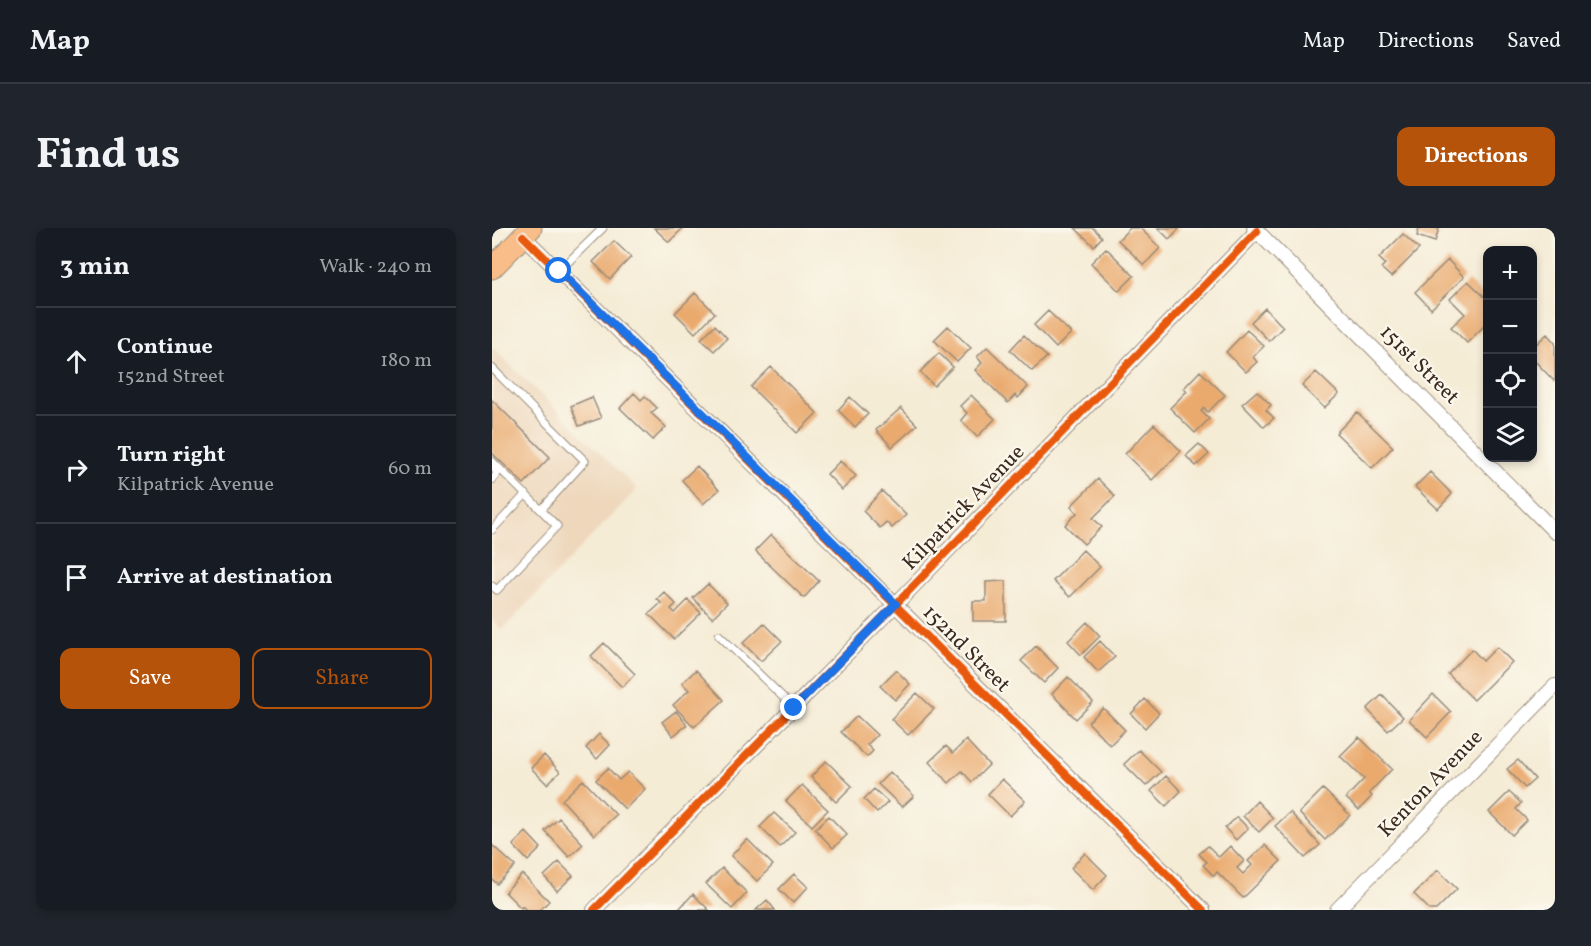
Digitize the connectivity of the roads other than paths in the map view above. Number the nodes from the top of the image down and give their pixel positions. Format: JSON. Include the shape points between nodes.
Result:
{"nodes":[{"id":1,"x":603,"y":228,"type":"edge"},
{"id":2,"x":1255,"y":230,"type":"edge"},
{"id":3,"x":527,"y":232,"type":"edge"},
{"id":4,"x":492,"y":268,"type":"edge"},
{"id":5,"x":559,"y":271,"type":"junction"},
{"id":6,"x":492,"y":368,"type":"edge"},
{"id":7,"x":492,"y":463,"type":"edge"},
{"id":8,"x":492,"y":480,"type":"edge"},
{"id":9,"x":526,"y":494,"type":"junction"},
{"id":10,"x":542,"y":510,"type":"junction"},
{"id":11,"x":492,"y":530,"type":"edge"},
{"id":12,"x":1555,"y":532,"type":"edge"},
{"id":13,"x":492,"y":586,"type":"edge"},
{"id":14,"x":896,"y":604,"type":"junction"},
{"id":15,"x":719,"y":634,"type":"dead end"},
{"id":16,"x":1555,"y":686,"type":"edge"},
{"id":17,"x":794,"y":708,"type":"junction"},
{"id":18,"x":594,"y":910,"type":"edge"},
{"id":19,"x":1203,"y":910,"type":"edge"},
{"id":20,"x":1337,"y":910,"type":"edge"}],
"edges":[{"from":1,"to":5,"type":"lane"},
{"from":2,"to":12,"type":"street","name":"151st Street"},
{"from":2,"to":14,"type":"street","name":"Kilpatrick Avenue"},
{"from":3,"to":4,"type":"main road"},
{"from":3,"to":5,"type":"street","name":"152nd Street"},
{"from":5,"to":14,"type":"street","name":"152nd Street"},
{"from":6,"to":10,"type":"lane","via":[[585,461]]},
{"from":7,"to":8,"type":"lane","via":[[497,474]]},
{"from":7,"to":9,"type":"lane"},
{"from":9,"to":10,"type":"lane"},
{"from":9,"to":11,"type":"lane"},
{"from":10,"to":13,"type":"lane","via":[[557,526],[497,590]]},
{"from":14,"to":17,"type":"street","name":"Kilpatrick Avenue"},
{"from":14,"to":19,"type":"street","name":"152nd Street"},
{"from":15,"to":17,"type":"lane"},
{"from":16,"to":20,"type":"street","name":"Kenton Avenue"},
{"from":17,"to":18,"type":"street","name":"Kilpatrick Avenue"}]}
